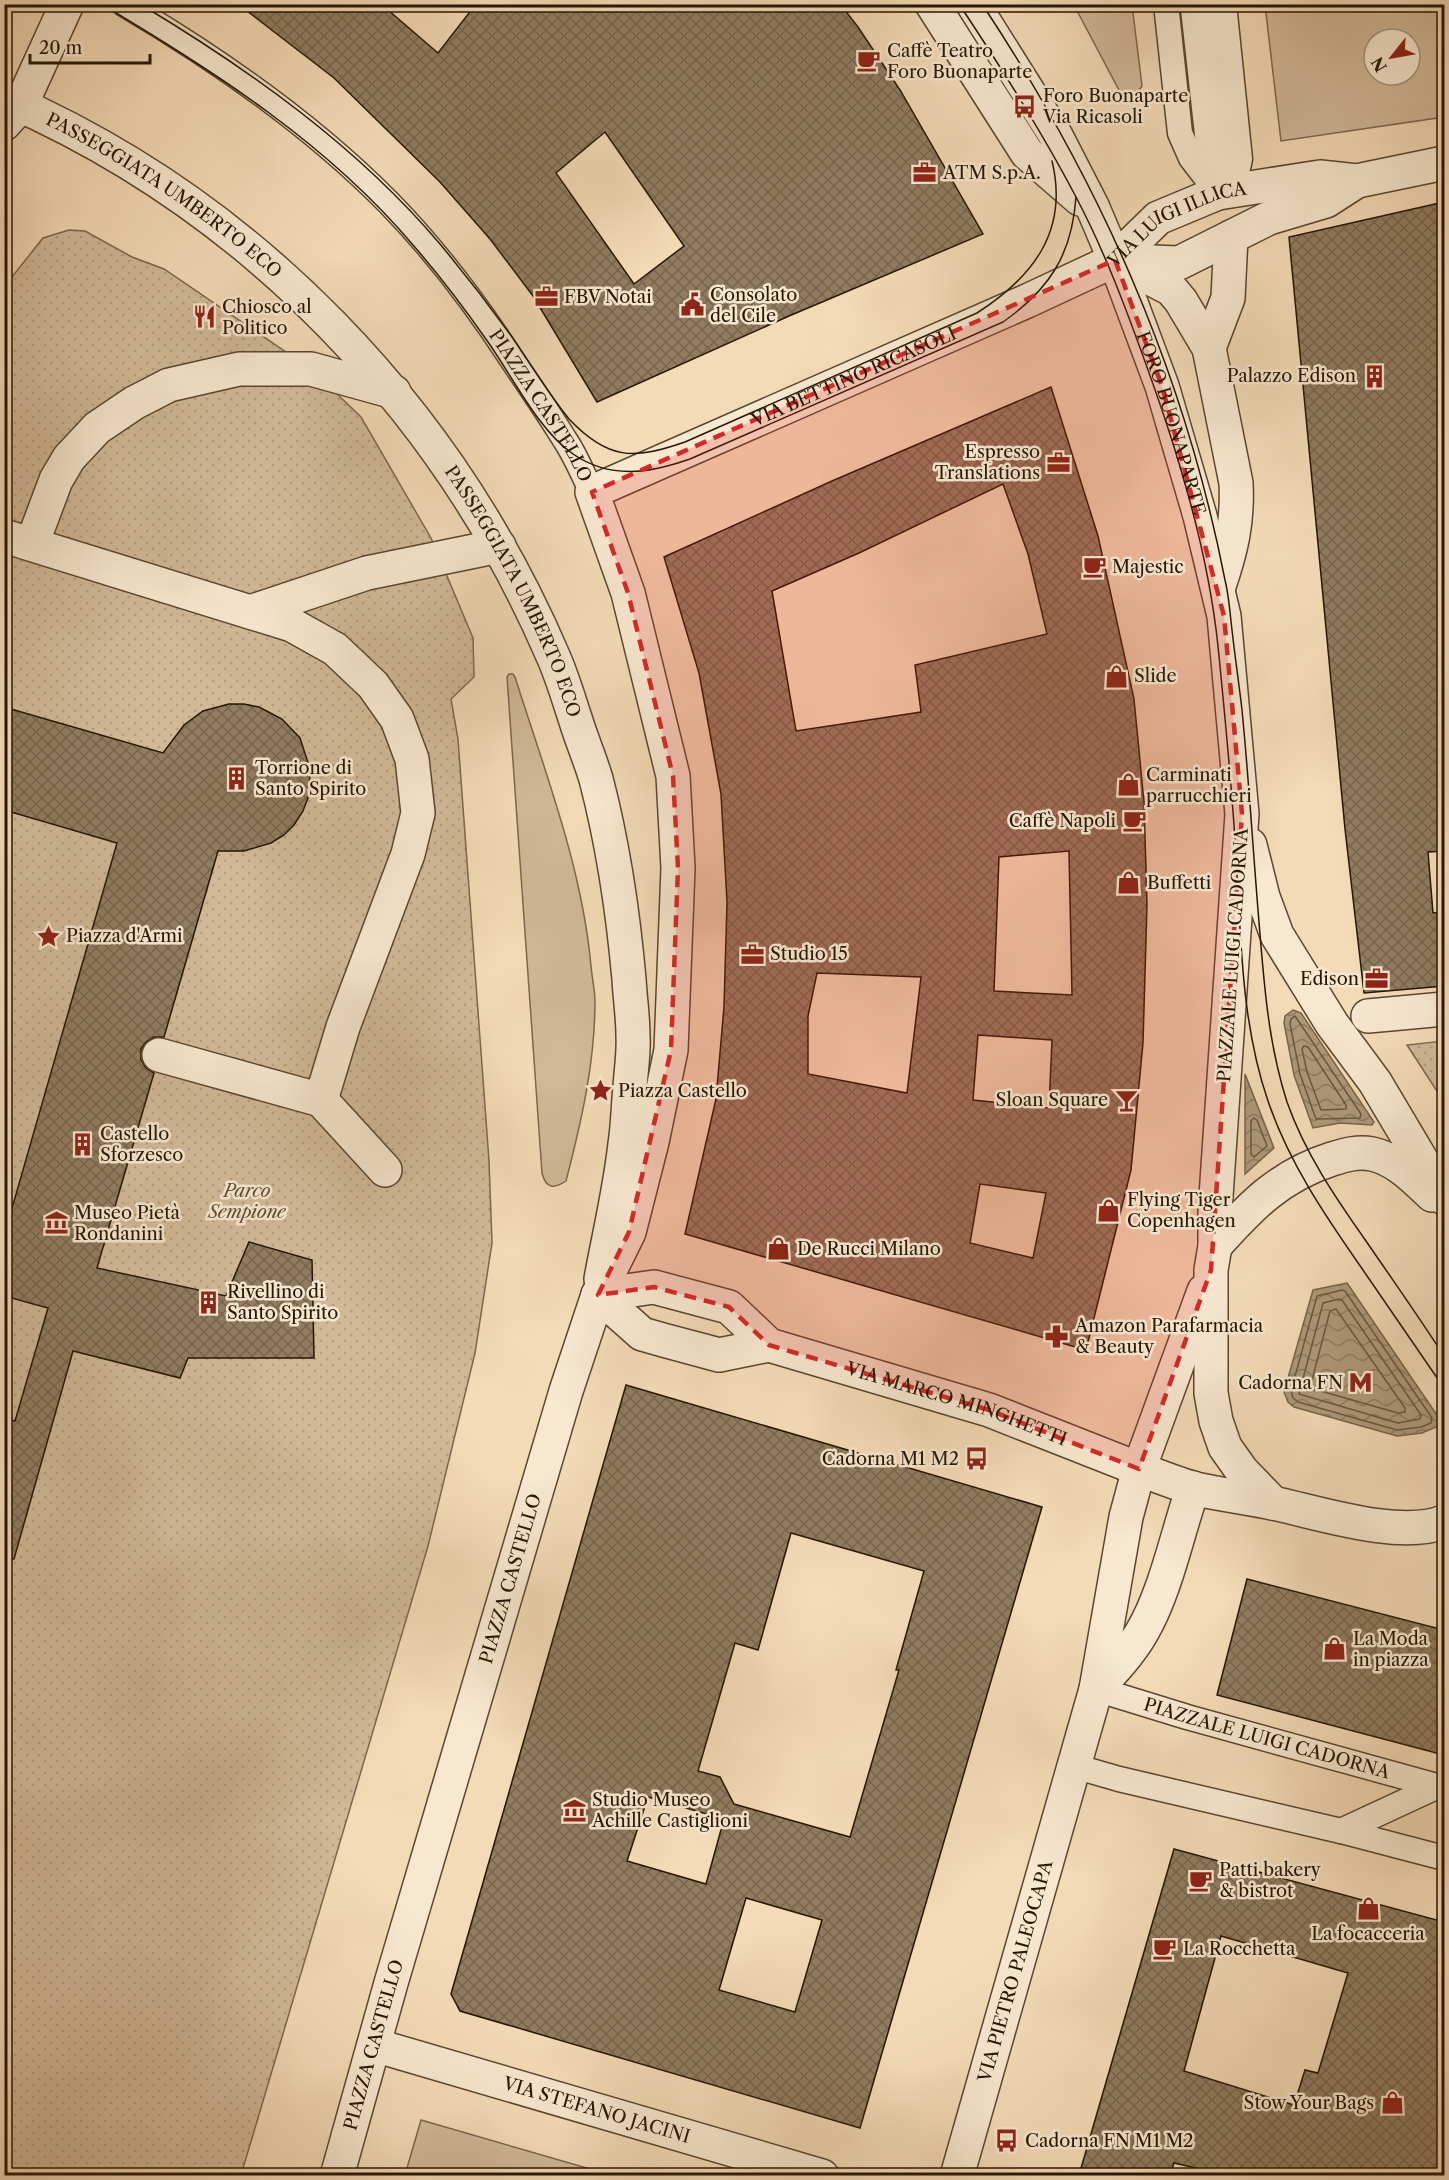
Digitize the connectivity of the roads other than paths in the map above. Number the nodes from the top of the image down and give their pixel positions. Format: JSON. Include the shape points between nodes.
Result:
{"nodes":[{"id":1,"x":67,"y":4,"type":"edge"},
{"id":2,"x":124,"y":4,"type":"edge"},
{"id":3,"x":932,"y":4,"type":"edge"},
{"id":4,"x":974,"y":4,"type":"edge"},
{"id":5,"x":1166,"y":4,"type":"edge"},
{"id":6,"x":1197,"y":4,"type":"edge"},
{"id":7,"x":1224,"y":4,"type":"edge"},
{"id":8,"x":10,"y":109,"type":"edge"},
{"id":9,"x":1444,"y":163,"type":"edge"},
{"id":10,"x":1357,"y":181,"type":"junction"},
{"id":11,"x":1218,"y":193,"type":"junction"},
{"id":12,"x":1092,"y":206,"type":"junction"},
{"id":13,"x":1231,"y":237,"type":"junction"},
{"id":14,"x":1115,"y":260,"type":"junction"},
{"id":15,"x":1209,"y":348,"type":"junction"},
{"id":16,"x":394,"y":392,"type":"junction"},
{"id":17,"x":592,"y":492,"type":"junction"},
{"id":18,"x":18,"y":540,"type":"edge"},
{"id":19,"x":500,"y":546,"type":"junction"},
{"id":20,"x":1218,"y":589,"type":"junction"},
{"id":21,"x":250,"y":612,"type":"junction"},
{"id":22,"x":1242,"y":814,"type":"junction"},
{"id":23,"x":1444,"y":1009,"type":"edge"},
{"id":24,"x":1368,"y":1016,"type":"dead end"},
{"id":25,"x":159,"y":1055,"type":"dead end"},
{"id":26,"x":321,"y":1100,"type":"junction"},
{"id":27,"x":385,"y":1170,"type":"dead end"},
{"id":28,"x":1444,"y":1198,"type":"edge"},
{"id":29,"x":1444,"y":1210,"type":"edge"},
{"id":30,"x":1213,"y":1258,"type":"junction"},
{"id":31,"x":598,"y":1295,"type":"junction"},
{"id":32,"x":769,"y":1345,"type":"junction"},
{"id":33,"x":1139,"y":1469,"type":"junction"},
{"id":34,"x":1193,"y":1488,"type":"junction"},
{"id":35,"x":1273,"y":1503,"type":"junction"},
{"id":36,"x":1444,"y":1522,"type":"edge"},
{"id":37,"x":1096,"y":1689,"type":"junction"},
{"id":38,"x":1074,"y":1766,"type":"junction"},
{"id":39,"x":1441,"y":1787,"type":"edge"},
{"id":40,"x":1341,"y":1831,"type":"junction"},
{"id":41,"x":1444,"y":1858,"type":"edge"},
{"id":42,"x":374,"y":2045,"type":"junction"},
{"id":43,"x":337,"y":2175,"type":"edge"},
{"id":44,"x":822,"y":2175,"type":"edge"},
{"id":45,"x":957,"y":2175,"type":"edge"}],
"edges":[{"from":1,"to":8,"type":"street"},
{"from":2,"to":17,"type":"lane","name":"PIAZZA CASTELLO","via":[[211,58],[293,118],[389,203],[483,316],[567,442]]},
{"from":3,"to":12,"type":"street","via":[[1027,153]]},
{"from":4,"to":12,"type":"street","name":"FORO BUONAPARTE","via":[[1056,136]]},
{"from":5,"to":11,"type":"lane","via":[[1180,133],[1191,158]]},
{"from":6,"to":11,"type":"street"},
{"from":7,"to":11,"type":"lane","via":[[1240,159],[1236,177]]},
{"from":8,"to":16,"type":"street","name":"PASSEGGIATA UMBERTO ECO","via":[[118,156],[194,205],[304,295]]},
{"from":9,"to":10,"type":"street","name":"VIA LUIGI ILLICA"},
{"from":10,"to":11,"type":"street","name":"VIA LUIGI ILLICA","via":[[1320,177]]},
{"from":10,"to":13,"type":"street","name":"VIA LUIGI ILLICA","via":[[1326,201],[1269,218]]},
{"from":11,"to":14,"type":"street","name":"VIA LUIGI ILLICA","via":[[1158,218]]},
{"from":12,"to":14,"type":"street","name":"FORO BUONAPARTE"},
{"from":13,"to":14,"type":"street","name":"VIA LUIGI ILLICA","via":[[1179,263]]},
{"from":13,"to":15,"type":"street","via":[[1228,298]]},
{"from":14,"to":15,"type":"street","name":"FORO BUONAPARTE","via":[[1171,289]]},
{"from":14,"to":17,"type":"street","name":"VIA BETTINO RICASOLI"},
{"from":14,"to":20,"type":"street","name":"FORO BUONAPARTE","via":[[1162,386]]},
{"from":15,"to":20,"type":"street","name":"FORO BUONAPARTE","via":[[1237,505],[1231,549]]},
{"from":16,"to":18,"type":"street","via":[[311,369],[238,369],[169,386],[97,428],[69,458]]},
{"from":16,"to":19,"type":"street","name":"PASSEGGIATA UMBERTO ECO","via":[[464,488]]},
{"from":17,"to":31,"type":"street","name":"PIAZZA CASTELLO","via":[[628,593],[673,776],[678,868],[671,1050],[629,1232]]},
{"from":18,"to":21,"type":"street"},
{"from":19,"to":21,"type":"street","via":[[367,573]]},
{"from":19,"to":31,"type":"street","name":"PASSEGGIATA UMBERTO ECO","via":[[555,660],[596,778],[623,909],[634,1038],[625,1145]]},
{"from":20,"to":22,"type":"street","name":"FORO BUONAPARTE","via":[[1224,616]]},
{"from":21,"to":26,"type":"street","via":[[292,625],[335,649],[373,685],[397,719],[412,759],[418,813],[408,854],[343,1027]]},
{"from":22,"to":28,"type":"street","name":"PIAZZALE LUIGI CADORNA","via":[[1277,935],[1332,1024],[1375,1082]]},
{"from":22,"to":30,"type":"street","name":"PIAZZALE LUIGI CADORNA"},
{"from":23,"to":24,"type":"street"},
{"from":25,"to":26,"type":"street"},
{"from":26,"to":27,"type":"street"},
{"from":29,"to":30,"type":"street","name":"PIAZZALE LUIGI CADORNA","via":[[1404,1169],[1375,1154],[1359,1152],[1316,1164],[1269,1190],[1248,1210]]},
{"from":30,"to":33,"type":"street","name":"PIAZZALE LUIGI CADORNA"},
{"from":30,"to":35,"type":"street","name":"PIAZZALE LUIGI CADORNA","via":[[1211,1393],[1216,1421],[1225,1447]]},
{"from":31,"to":32,"type":"street","name":"VIA MARCO MINGHETTI","via":[[654,1287],[729,1307]]},
{"from":31,"to":32,"type":"street","name":"VIA MARCO MINGHETTI","via":[[642,1334],[719,1355]]},
{"from":31,"to":42,"type":"street","name":"PIAZZA CASTELLO","via":[[562,1402]]},
{"from":32,"to":33,"type":"street","name":"VIA MARCO MINGHETTI","via":[[989,1410]]},
{"from":33,"to":34,"type":"street"},
{"from":33,"to":37,"type":"street","name":"PIAZZALE LUIGI CADORNA","via":[[1126,1517]]},
{"from":34,"to":35,"type":"street"},
{"from":34,"to":37,"type":"street","name":"PIAZZALE LUIGI CADORNA","via":[[1158,1599],[1143,1631]]},
{"from":35,"to":36,"type":"street","via":[[1363,1524],[1396,1527]]},
{"from":37,"to":38,"type":"street","name":"PIAZZALE LUIGI CADORNA"},
{"from":37,"to":39,"type":"lane","name":"PIAZZALE LUIGI CADORNA"},
{"from":38,"to":40,"type":"lane"},
{"from":38,"to":45,"type":"street","name":"VIA PIETRO PALEOCAPA"},
{"from":39,"to":40,"type":"lane","name":"PIAZZALE LUIGI CADORNA"},
{"from":40,"to":41,"type":"lane"},
{"from":42,"to":43,"type":"street","name":"PIAZZA CASTELLO"},
{"from":42,"to":44,"type":"street","name":"VIA STEFANO JACINI"}]}
